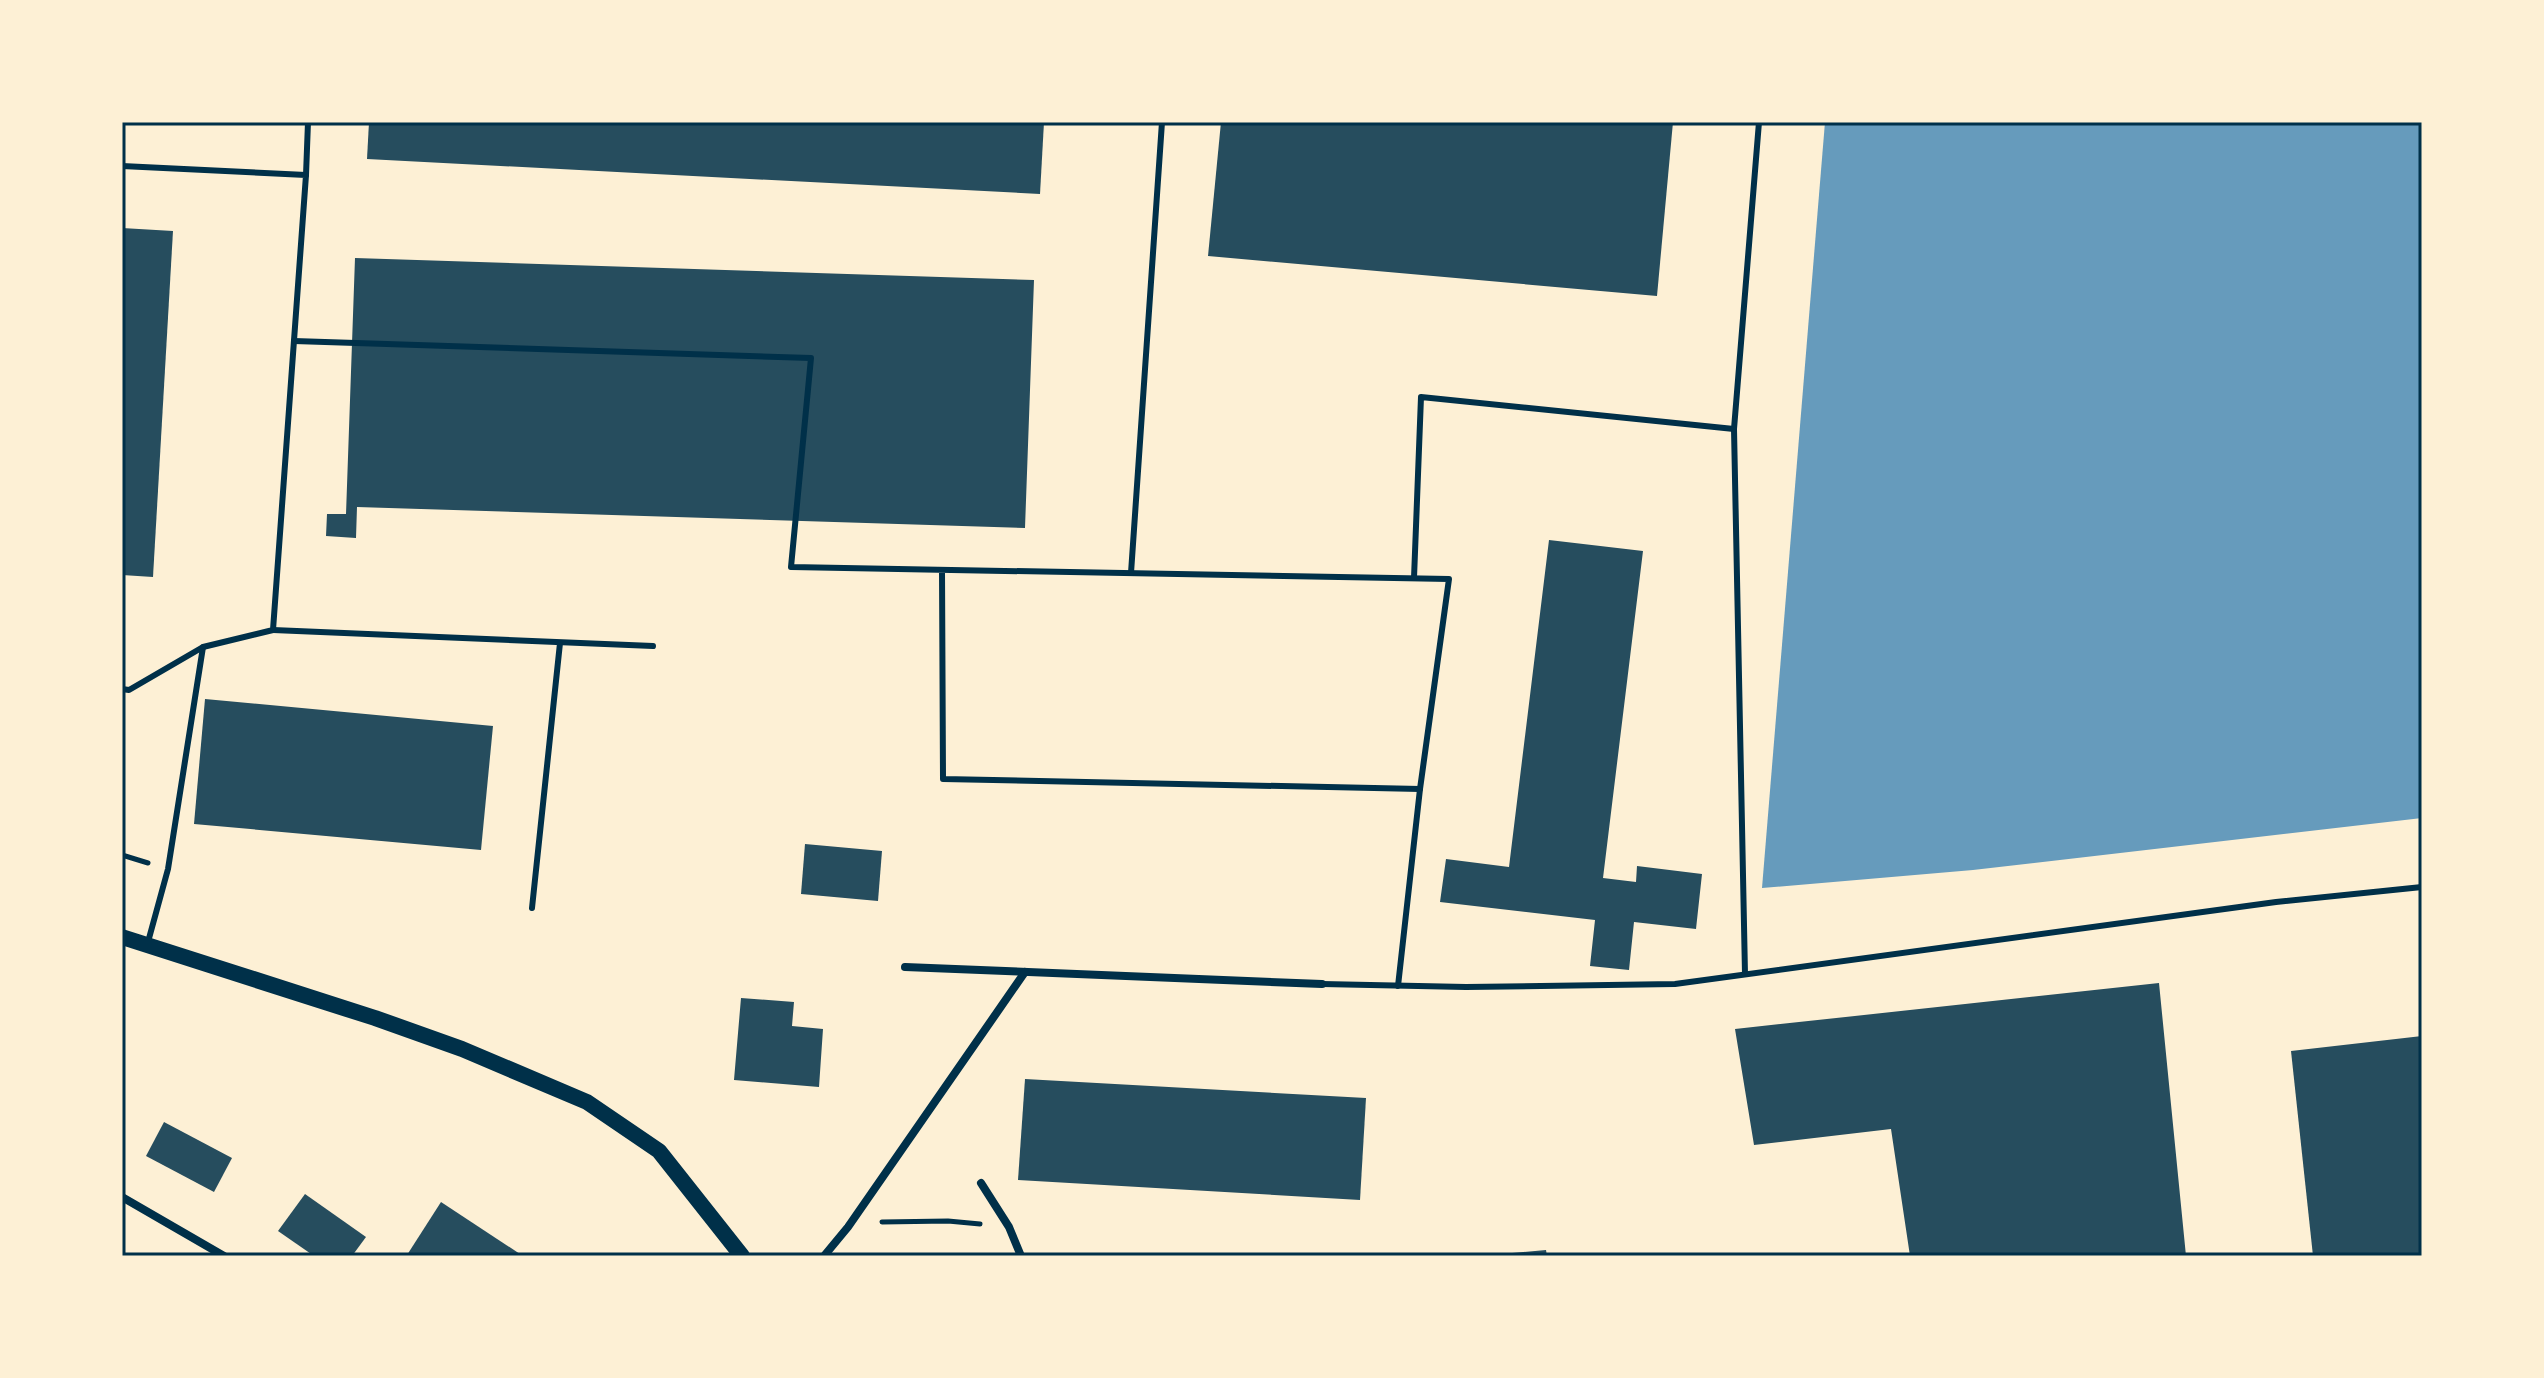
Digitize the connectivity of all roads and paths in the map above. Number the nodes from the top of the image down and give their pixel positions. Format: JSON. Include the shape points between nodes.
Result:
{"nodes":[{"id":1,"x":308,"y":122,"type":"edge"},
{"id":2,"x":1162,"y":122,"type":"edge"},
{"id":3,"x":1759,"y":122,"type":"edge"},
{"id":4,"x":122,"y":166,"type":"edge"},
{"id":5,"x":306,"y":175,"type":"junction"},
{"id":6,"x":294,"y":341,"type":"junction"},
{"id":7,"x":1734,"y":429,"type":"junction"},
{"id":8,"x":942,"y":570,"type":"junction"},
{"id":9,"x":1131,"y":573,"type":"junction"},
{"id":10,"x":1414,"y":578,"type":"junction"},
{"id":11,"x":273,"y":630,"type":"junction"},
{"id":12,"x":560,"y":643,"type":"junction"},
{"id":13,"x":653,"y":646,"type":"dead end"},
{"id":14,"x":203,"y":647,"type":"junction"},
{"id":15,"x":122,"y":689,"type":"edge"},
{"id":16,"x":1420,"y":789,"type":"junction"},
{"id":17,"x":2422,"y":887,"type":"edge"},
{"id":18,"x":532,"y":908,"type":"dead end"},
{"id":19,"x":122,"y":937,"type":"edge"},
{"id":20,"x":147,"y":945,"type":"junction"},
{"id":21,"x":905,"y":967,"type":"dead end"},
{"id":22,"x":1025,"y":972,"type":"junction"},
{"id":23,"x":1745,"y":974,"type":"junction"},
{"id":24,"x":1322,"y":984,"type":"joint"},
{"id":25,"x":1398,"y":986,"type":"junction"},
{"id":26,"x":981,"y":1183,"type":"dead end"},
{"id":27,"x":122,"y":1197,"type":"edge"},
{"id":28,"x":881,"y":1222,"type":"dead end"},
{"id":29,"x":1009,"y":1227,"type":"junction"},
{"id":30,"x":224,"y":1256,"type":"edge"},
{"id":31,"x":742,"y":1256,"type":"edge"},
{"id":32,"x":824,"y":1256,"type":"edge"},
{"id":33,"x":1021,"y":1256,"type":"edge"}],
"edges":[{"from":1,"to":5,"type":"lane"},
{"from":2,"to":9,"type":"lane"},
{"from":3,"to":7,"type":"lane"},
{"from":4,"to":5,"type":"lane"},
{"from":5,"to":6,"type":"lane"},
{"from":6,"to":8,"type":"lane","via":[[811,358],[791,567]]},
{"from":6,"to":11,"type":"lane"},
{"from":7,"to":10,"type":"lane","via":[[1421,397]]},
{"from":7,"to":23,"type":"lane"},
{"from":8,"to":9,"type":"lane"},
{"from":8,"to":16,"type":"lane","via":[[943,779]]},
{"from":9,"to":10,"type":"lane"},
{"from":10,"to":16,"type":"lane","via":[[1449,579]]},
{"from":11,"to":12,"type":"lane"},
{"from":11,"to":14,"type":"lane"},
{"from":12,"to":13,"type":"lane"},
{"from":12,"to":18,"type":"lane"},
{"from":14,"to":15,"type":"lane","via":[[129,690]]},
{"from":14,"to":20,"type":"lane","via":[[168,869]]},
{"from":16,"to":25,"type":"lane"},
{"from":17,"to":23,"type":"lane"},
{"from":19,"to":20,"type":"main road"},
{"from":20,"to":31,"type":"main road","via":[[462,1049],[587,1102],[659,1151]]},
{"from":21,"to":22,"type":"street"},
{"from":22,"to":24,"type":"street"},
{"from":22,"to":32,"type":"street"},
{"from":23,"to":25,"type":"lane","via":[[1675,984]]},
{"from":24,"to":25,"type":"lane"},
{"from":26,"to":29,"type":"street"},
{"from":27,"to":30,"type":"street"},
{"from":28,"to":29,"type":"path"},
{"from":29,"to":33,"type":"street"}]}
